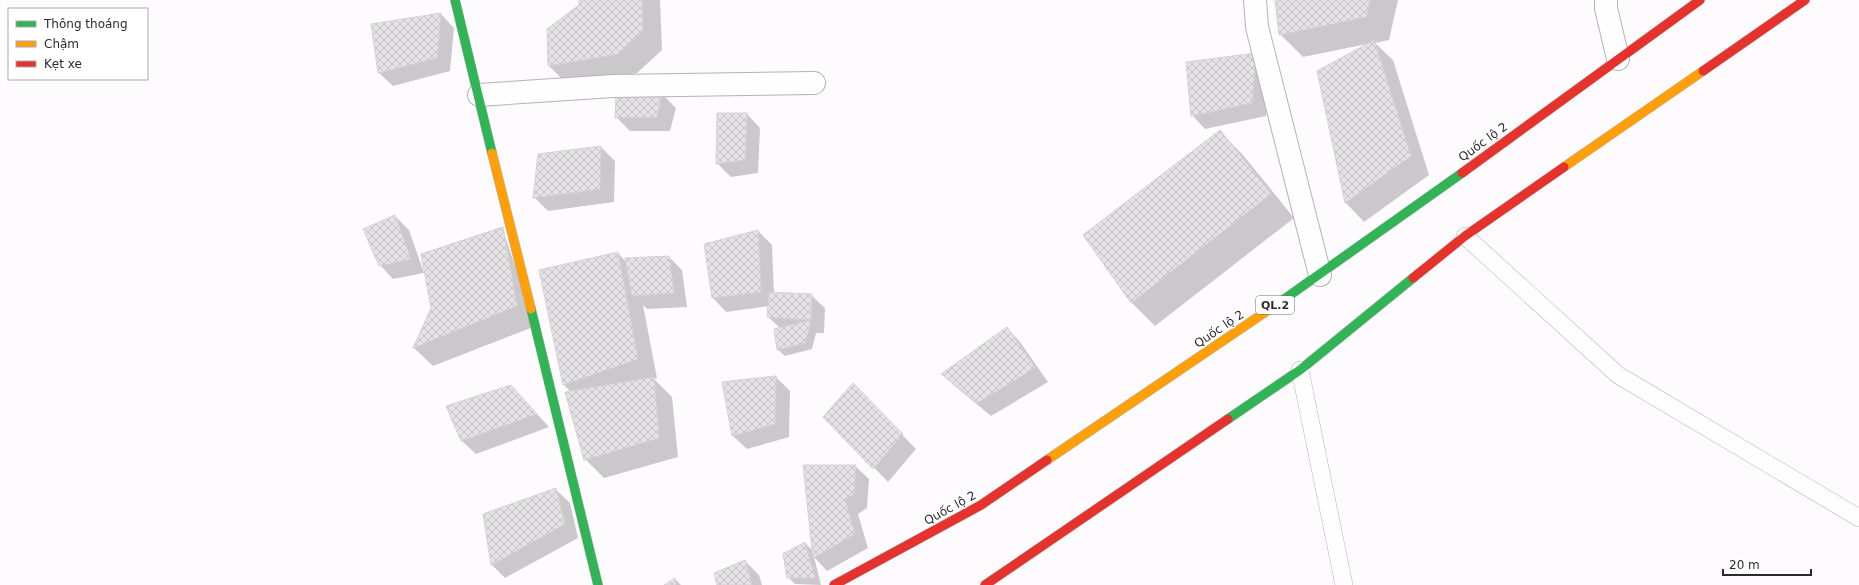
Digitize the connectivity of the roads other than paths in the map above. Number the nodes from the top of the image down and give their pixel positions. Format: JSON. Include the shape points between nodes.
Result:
{"nodes":[{"id":1,"x":456,"y":0,"type":"edge"},
{"id":2,"x":1255,"y":0,"type":"edge"},
{"id":3,"x":1606,"y":0,"type":"edge"},
{"id":4,"x":1700,"y":0,"type":"edge"},
{"id":5,"x":1805,"y":0,"type":"edge"},
{"id":6,"x":1618,"y":59,"type":"junction"},
{"id":7,"x":814,"y":83,"type":"dead end"},
{"id":8,"x":479,"y":95,"type":"junction"},
{"id":9,"x":1466,"y":236,"type":"junction"},
{"id":10,"x":1320,"y":275,"type":"junction"},
{"id":11,"x":1300,"y":370,"type":"junction"},
{"id":12,"x":1859,"y":518,"type":"edge"},
{"id":13,"x":598,"y":585,"type":"edge"},
{"id":14,"x":834,"y":585,"type":"edge"},
{"id":15,"x":985,"y":585,"type":"edge"},
{"id":16,"x":1344,"y":585,"type":"edge"}],
"edges":[{"from":1,"to":8,"type":"main road"},
{"from":2,"to":10,"type":"street","via":[[1257,27]]},
{"from":3,"to":6,"type":"street"},
{"from":4,"to":6,"type":"main road","name":"Quốc lộ 2","number":"QL.2"},
{"from":5,"to":9,"type":"main road"},
{"from":6,"to":10,"type":"main road","name":"Quốc lộ 2","number":"QL.2"},
{"from":7,"to":8,"type":"street","via":[[613,86]]},
{"from":8,"to":13,"type":"main road"},
{"from":9,"to":11,"type":"main road"},
{"from":9,"to":12,"type":"lane","via":[[1618,375]]},
{"from":10,"to":14,"type":"main road","name":"Quốc lộ 2","number":"QL.2","via":[[981,505]]},
{"from":11,"to":15,"type":"main road"},
{"from":11,"to":16,"type":"lane"}]}
